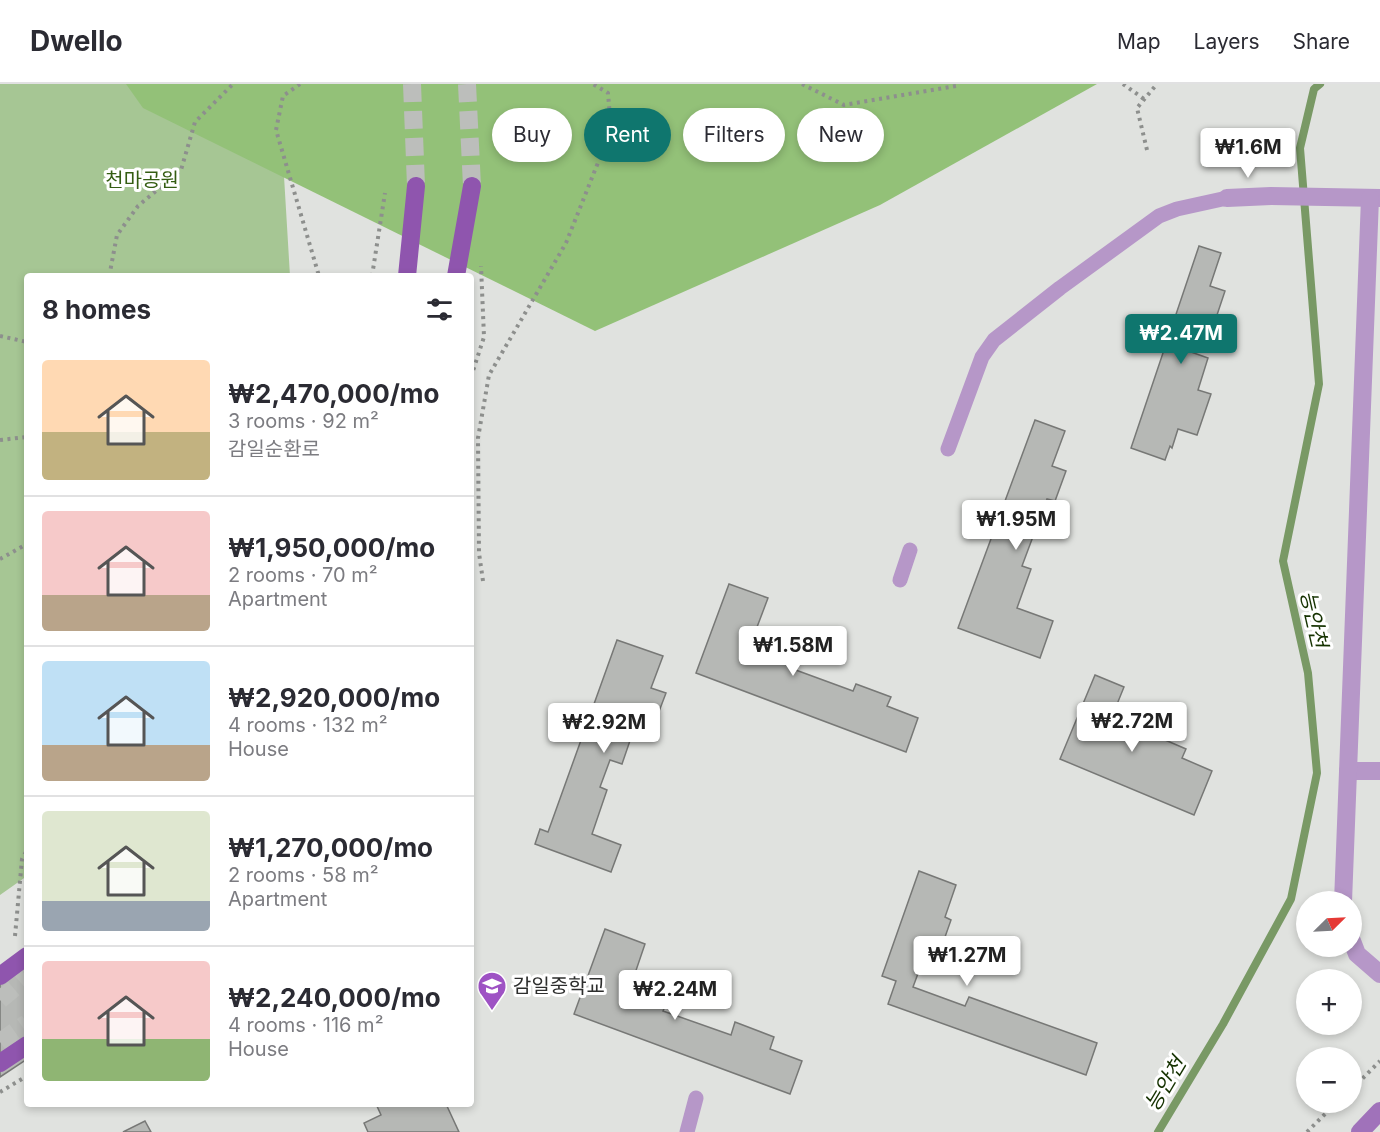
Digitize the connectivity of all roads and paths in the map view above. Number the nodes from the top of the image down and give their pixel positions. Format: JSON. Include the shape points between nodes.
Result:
{"nodes":[{"id":1,"x":234,"y":84,"type":"edge"},
{"id":2,"x":300,"y":84,"type":"edge"},
{"id":3,"x":594,"y":84,"type":"edge"},
{"id":4,"x":802,"y":84,"type":"edge"},
{"id":5,"x":958,"y":84,"type":"edge"},
{"id":6,"x":1123,"y":84,"type":"edge"},
{"id":7,"x":1154,"y":84,"type":"edge"},
{"id":8,"x":1145,"y":99,"type":"junction"},
{"id":9,"x":1147,"y":150,"type":"dead end"},
{"id":10,"x":416,"y":186,"type":"tunnel mouth"},
{"id":11,"x":472,"y":186,"type":"tunnel mouth"},
{"id":12,"x":385,"y":193,"type":"dead end"},
{"id":13,"x":1227,"y":198,"type":"joint"},
{"id":14,"x":1375,"y":198,"type":"edge"},
{"id":15,"x":481,"y":259,"type":"dead end"},
{"id":16,"x":110,"y":273,"type":"edge"},
{"id":17,"x":318,"y":273,"type":"edge"},
{"id":18,"x":372,"y":273,"type":"edge"},
{"id":19,"x":407,"y":273,"type":"edge"},
{"id":20,"x":457,"y":273,"type":"edge"},
{"id":21,"x":0,"y":336,"type":"edge"},
{"id":22,"x":24,"y":341,"type":"edge"},
{"id":23,"x":1372,"y":351,"type":"edge"},
{"id":24,"x":474,"y":367,"type":"edge"},
{"id":25,"x":24,"y":437,"type":"edge"},
{"id":26,"x":0,"y":440,"type":"edge"},
{"id":27,"x":948,"y":449,"type":"dead end"},
{"id":28,"x":24,"y":546,"type":"edge"},
{"id":29,"x":910,"y":550,"type":"dead end"},
{"id":30,"x":0,"y":559,"type":"edge"},
{"id":31,"x":900,"y":580,"type":"dead end"},
{"id":32,"x":483,"y":581,"type":"dead end"},
{"id":33,"x":1348,"y":771,"type":"junction"},
{"id":34,"x":1380,"y":771,"type":"edge"},
{"id":35,"x":24,"y":856,"type":"edge"},
{"id":36,"x":1343,"y":891,"type":"edge"},
{"id":37,"x":15,"y":936,"type":"dead end"},
{"id":38,"x":1360,"y":957,"type":"edge"},
{"id":39,"x":24,"y":958,"type":"edge"},
{"id":40,"x":1380,"y":974,"type":"edge"},
{"id":41,"x":0,"y":976,"type":"edge"},
{"id":42,"x":24,"y":1047,"type":"edge"},
{"id":43,"x":1380,"y":1061,"type":"edge"},
{"id":44,"x":0,"y":1063,"type":"edge"},
{"id":45,"x":24,"y":1078,"type":"edge"},
{"id":46,"x":1362,"y":1079,"type":"edge"},
{"id":47,"x":0,"y":1092,"type":"edge"},
{"id":48,"x":696,"y":1098,"type":"dead end"},
{"id":49,"x":1380,"y":1111,"type":"edge"},
{"id":50,"x":1326,"y":1113,"type":"edge"},
{"id":51,"x":687,"y":1132,"type":"edge"},
{"id":52,"x":1307,"y":1132,"type":"edge"},
{"id":53,"x":1360,"y":1132,"type":"edge"}],
"edges":[{"from":1,"to":16,"type":"path","via":[[195,123],[182,170],[138,206],[117,235]]},
{"from":2,"to":17,"type":"path","via":[[283,96],[276,130]]},
{"from":3,"to":32,"type":"path","via":[[608,93],[611,130],[566,243],[489,375],[478,438],[479,553]]},
{"from":4,"to":5,"type":"path","via":[[844,105]]},
{"from":6,"to":8,"type":"path"},
{"from":7,"to":8,"type":"path"},
{"from":8,"to":9,"type":"path","via":[[1137,108]]},
{"from":10,"to":19,"type":"main road"},
{"from":11,"to":20,"type":"main road"},
{"from":12,"to":18,"type":"path"},
{"from":13,"to":14,"type":"street"},
{"from":13,"to":27,"type":"lane","via":[[1159,216],[994,340],[981,357]]},
{"from":14,"to":23,"type":"street"},
{"from":15,"to":24,"type":"path","via":[[484,337]]},
{"from":21,"to":22,"type":"path"},
{"from":23,"to":33,"type":"street"},
{"from":25,"to":26,"type":"path"},
{"from":28,"to":30,"type":"path"},
{"from":29,"to":31,"type":"lane"},
{"from":33,"to":34,"type":"street"},
{"from":33,"to":36,"type":"street"},
{"from":35,"to":37,"type":"path"},
{"from":38,"to":40,"type":"street"},
{"from":39,"to":41,"type":"main road"},
{"from":42,"to":44,"type":"main road"},
{"from":43,"to":46,"type":"path"},
{"from":45,"to":47,"type":"path"},
{"from":48,"to":51,"type":"lane"},
{"from":49,"to":53,"type":"main road"},
{"from":50,"to":52,"type":"path"}]}
